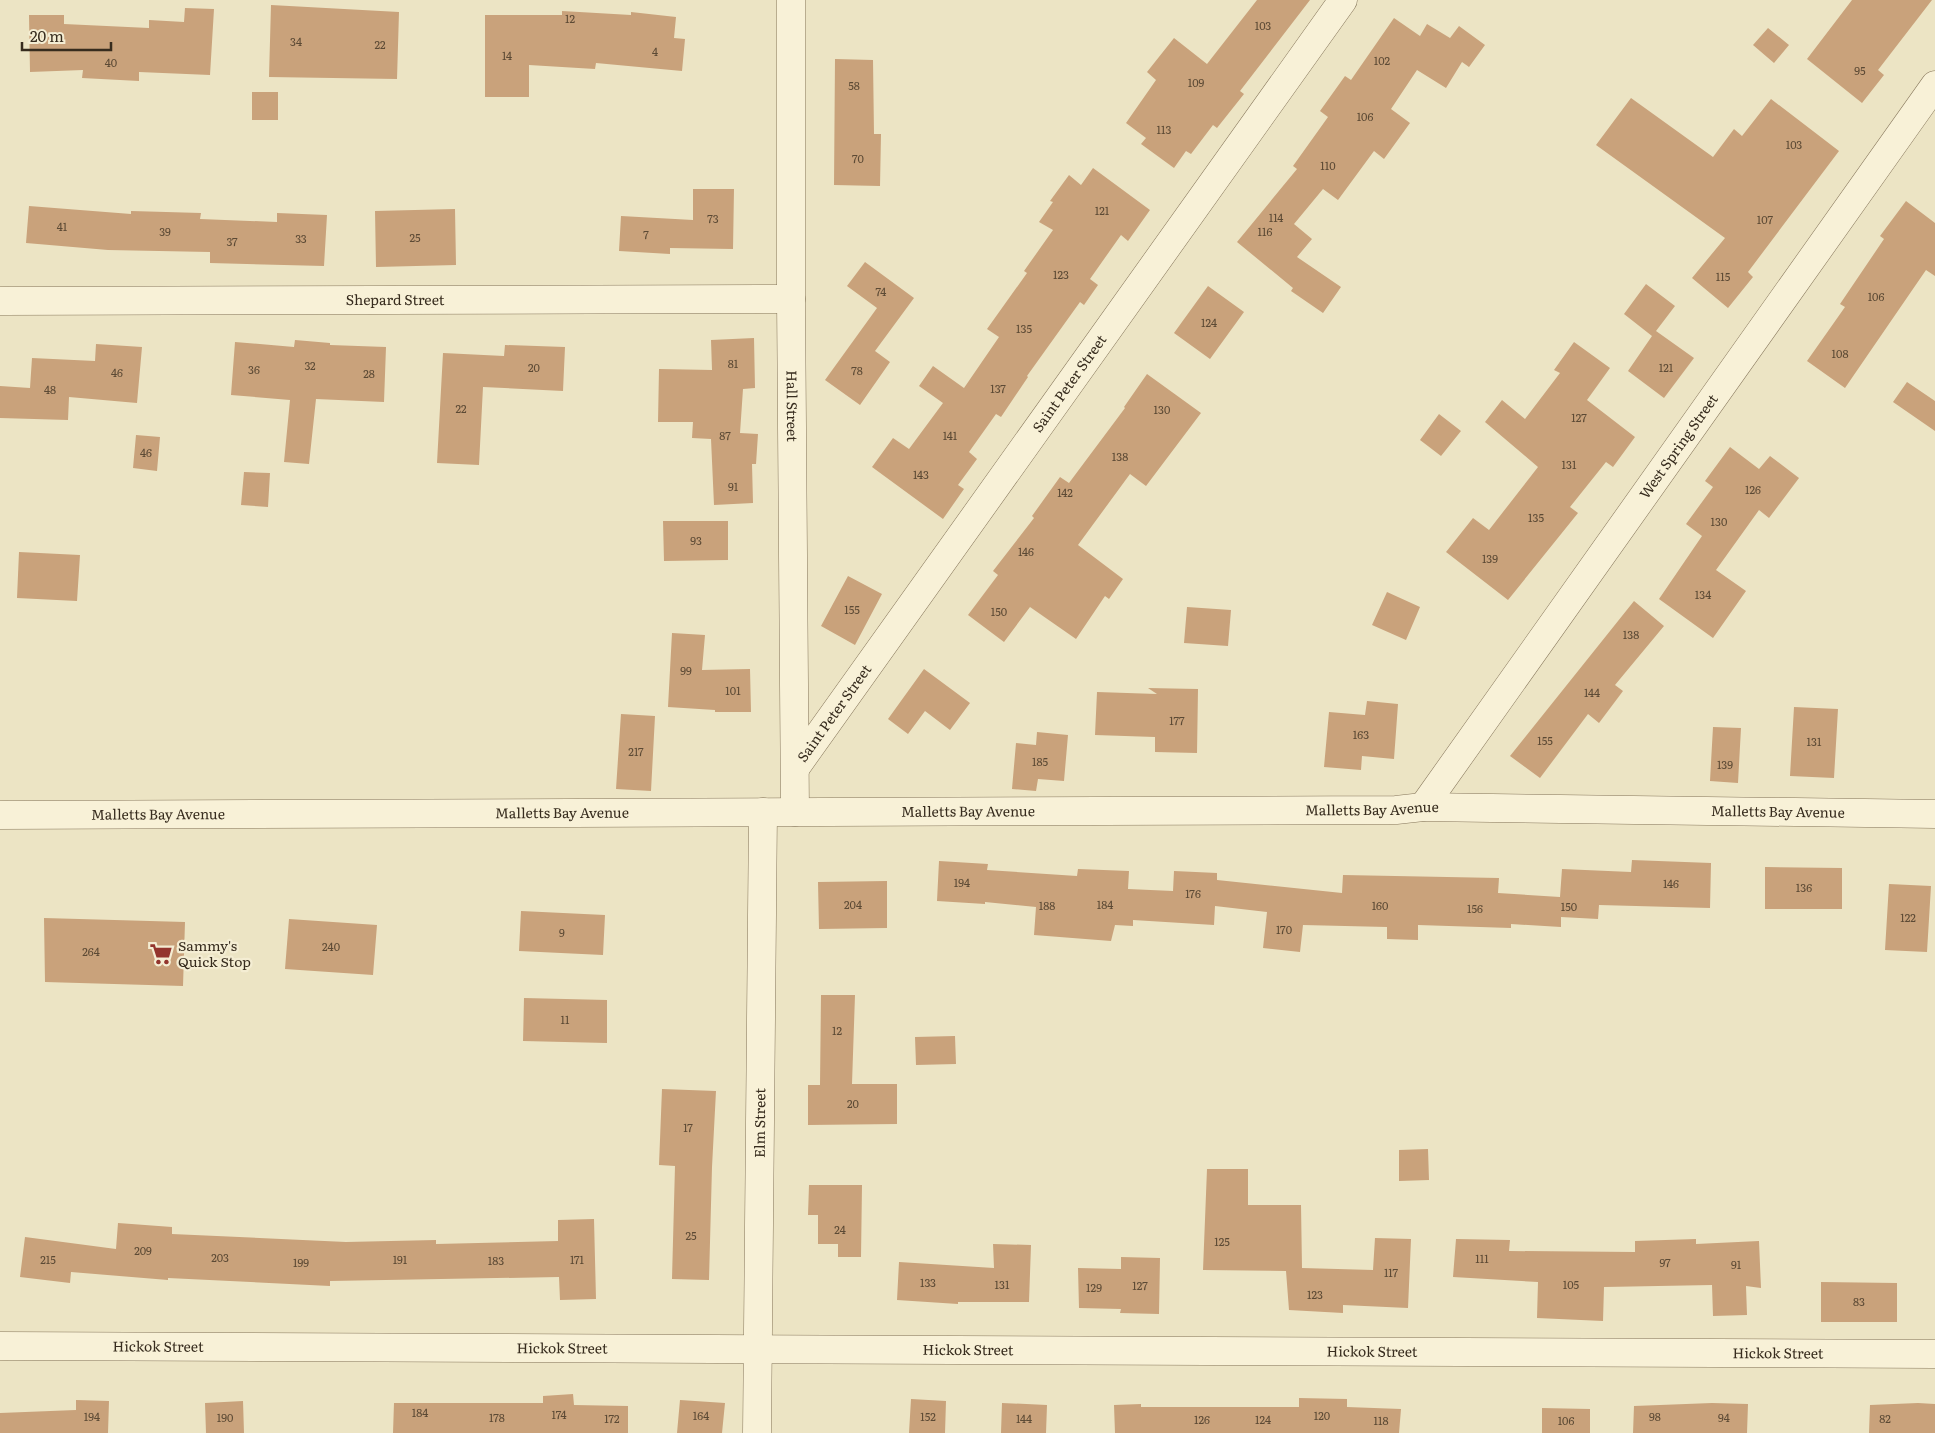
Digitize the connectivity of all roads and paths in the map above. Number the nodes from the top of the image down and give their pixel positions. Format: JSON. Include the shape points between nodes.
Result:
{"nodes":[{"id":1,"x":791,"y":0,"type":"edge"},
{"id":2,"x":1343,"y":0,"type":"edge"},
{"id":3,"x":1935,"y":85,"type":"edge"},
{"id":4,"x":791,"y":299,"type":"junction"},
{"id":5,"x":0,"y":301,"type":"edge"},
{"id":6,"x":796,"y":767,"type":"junction"},
{"id":7,"x":1423,"y":807,"type":"junction"},
{"id":8,"x":763,"y":812,"type":"junction"},
{"id":9,"x":795,"y":812,"type":"junction"},
{"id":10,"x":1935,"y":814,"type":"edge"},
{"id":11,"x":0,"y":815,"type":"edge"},
{"id":12,"x":0,"y":1346,"type":"edge"},
{"id":13,"x":758,"y":1349,"type":"junction"},
{"id":14,"x":1935,"y":1354,"type":"edge"},
{"id":15,"x":758,"y":1433,"type":"edge"}],
"edges":[{"from":1,"to":4,"type":"street","name":"Hall Street"},
{"from":2,"to":6,"type":"street","name":"Saint Peter Street"},
{"from":3,"to":7,"type":"street","name":"West Spring Street"},
{"from":4,"to":5,"type":"street","name":"Shepard Street"},
{"from":4,"to":6,"type":"street","name":"Hall Street"},
{"from":6,"to":9,"type":"street","name":"Hall Street"},
{"from":7,"to":9,"type":"street","name":"Malletts Bay Avenue","via":[[1396,810]]},
{"from":7,"to":10,"type":"street","name":"Malletts Bay Avenue"},
{"from":8,"to":9,"type":"street","name":"Malletts Bay Avenue"},
{"from":8,"to":11,"type":"street","name":"Malletts Bay Avenue"},
{"from":8,"to":13,"type":"street","name":"Elm Street"},
{"from":12,"to":13,"type":"street","name":"Hickok Street"},
{"from":13,"to":14,"type":"street","name":"Hickok Street"},
{"from":13,"to":15,"type":"street","name":"Elm Street"}]}
